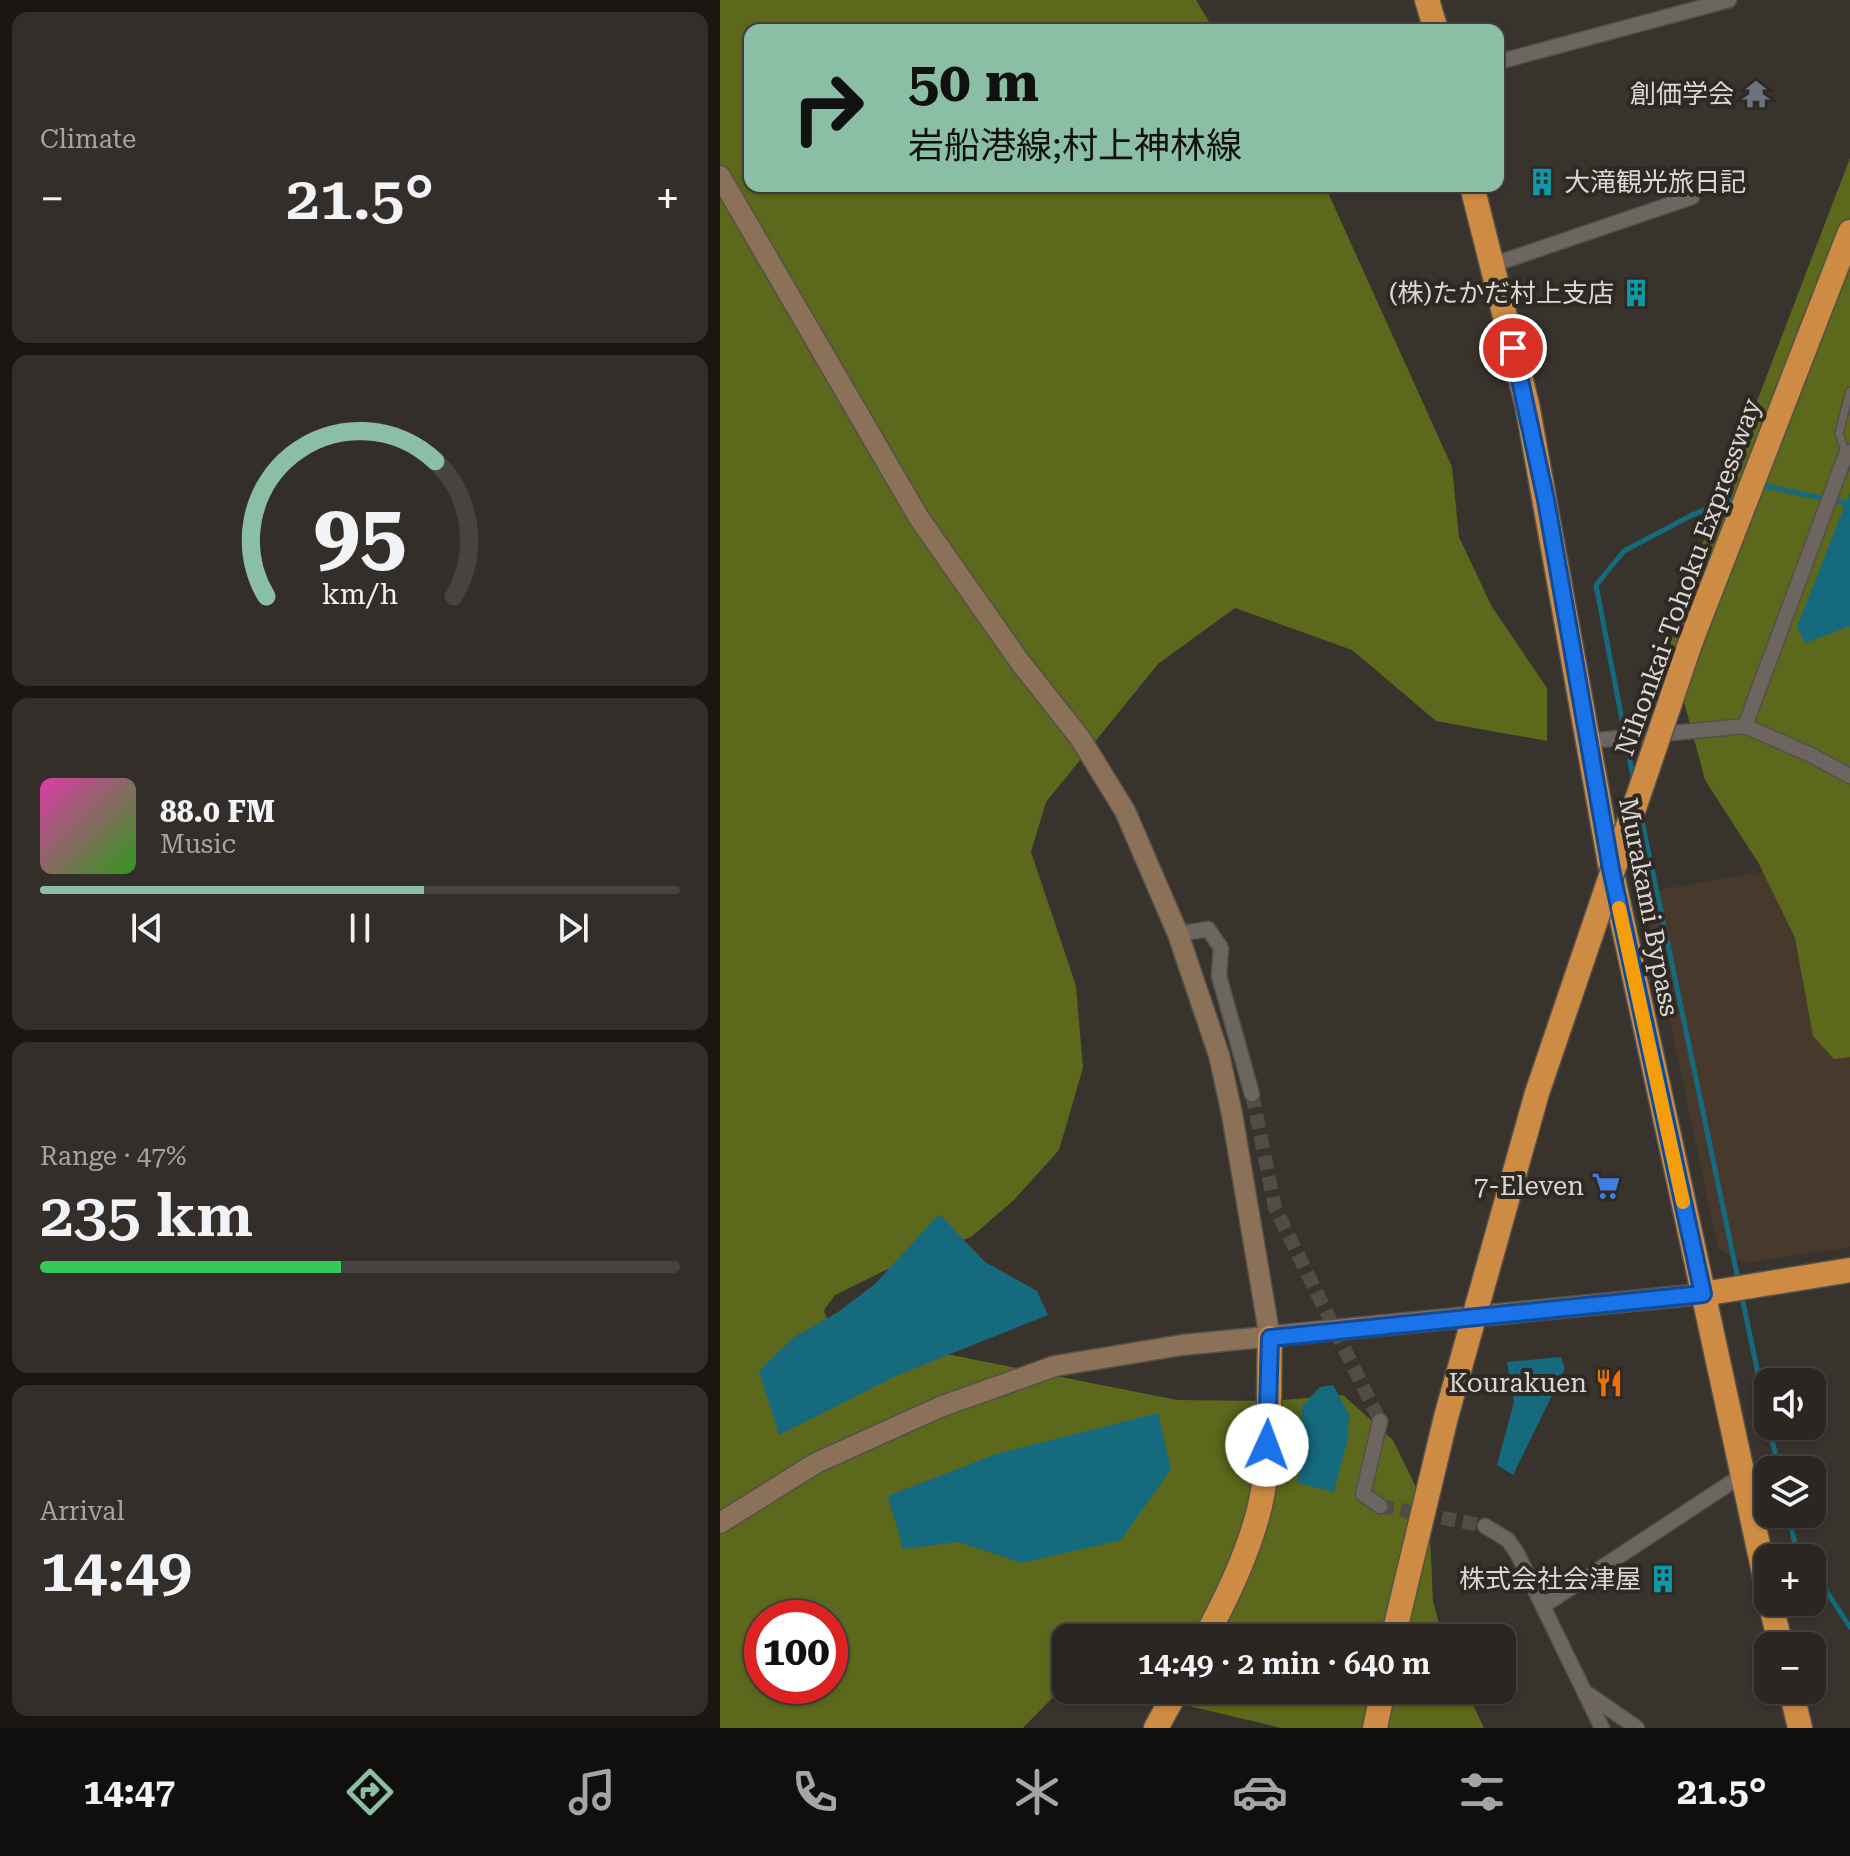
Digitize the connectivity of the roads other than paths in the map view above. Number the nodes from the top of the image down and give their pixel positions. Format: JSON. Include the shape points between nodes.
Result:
{"nodes":[{"id":1,"x":1427,"y":0,"type":"edge"},
{"id":2,"x":1729,"y":0,"type":"edge"},
{"id":3,"x":1434,"y":24,"type":"edge"},
{"id":4,"x":1504,"y":60,"type":"edge"},
{"id":5,"x":720,"y":176,"type":"edge"},
{"id":6,"x":1474,"y":192,"type":"edge"},
{"id":7,"x":1692,"y":197,"type":"dead end"},
{"id":8,"x":1850,"y":232,"type":"edge"},
{"id":9,"x":1492,"y":265,"type":"junction"},
{"id":10,"x":1850,"y":391,"type":"edge"},
{"id":11,"x":1848,"y":453,"type":"edge"},
{"id":12,"x":1745,"y":726,"type":"junction"},
{"id":13,"x":1589,"y":741,"type":"junction"},
{"id":14,"x":1850,"y":776,"type":"edge"},
{"id":15,"x":1178,"y":934,"type":"junction"},
{"id":16,"x":1252,"y":1094,"type":"tunnel mouth"},
{"id":17,"x":1850,"y":1270,"type":"edge"},
{"id":18,"x":1703,"y":1294,"type":"junction"},
{"id":19,"x":1270,"y":1338,"type":"junction"},
{"id":20,"x":1380,"y":1421,"type":"tunnel mouth"},
{"id":21,"x":1741,"y":1476,"type":"junction"},
{"id":22,"x":1380,"y":1506,"type":"dead end"},
{"id":23,"x":720,"y":1523,"type":"edge"},
{"id":24,"x":1485,"y":1526,"type":"tunnel mouth"},
{"id":25,"x":1757,"y":1544,"type":"edge"},
{"id":26,"x":1543,"y":1606,"type":"junction"},
{"id":27,"x":1212,"y":1624,"type":"edge"},
{"id":28,"x":1227,"y":1624,"type":"edge"},
{"id":29,"x":1396,"y":1624,"type":"edge"},
{"id":30,"x":1588,"y":1693,"type":"junction"},
{"id":31,"x":1169,"y":1704,"type":"edge"},
{"id":32,"x":1186,"y":1704,"type":"edge"},
{"id":33,"x":1380,"y":1704,"type":"edge"},
{"id":34,"x":1794,"y":1704,"type":"edge"},
{"id":35,"x":1156,"y":1728,"type":"edge"},
{"id":36,"x":1173,"y":1728,"type":"edge"},
{"id":37,"x":1375,"y":1728,"type":"edge"},
{"id":38,"x":1602,"y":1728,"type":"edge"},
{"id":39,"x":1637,"y":1728,"type":"edge"},
{"id":40,"x":1800,"y":1728,"type":"edge"}],
"edges":[{"from":1,"to":3,"type":"highway"},
{"from":2,"to":4,"type":"street"},
{"from":5,"to":15,"type":"street","via":[[919,518],[1107,779]]},
{"from":6,"to":9,"type":"highway","name":"Murakami Bypass"},
{"from":7,"to":9,"type":"street"},
{"from":8,"to":29,"type":"highway","name":"Nihonkai-Tohoku Expressway","bridge":true,"via":[[1691,641],[1537,1093],[1446,1417]]},
{"from":9,"to":13,"type":"highway","name":"Murakami Bypass","via":[[1538,458]]},
{"from":10,"to":11,"type":"lane","via":[[1839,433]]},
{"from":11,"to":12,"type":"street"},
{"from":12,"to":13,"type":"street"},
{"from":12,"to":14,"type":"street"},
{"from":13,"to":18,"type":"highway","name":"Murakami Bypass","via":[[1611,869]]},
{"from":15,"to":16,"type":"street","via":[[1208,929],[1221,948],[1219,976]]},
{"from":15,"to":19,"type":"street","via":[[1219,1055]]},
{"from":17,"to":18,"type":"highway"},
{"from":18,"to":19,"type":"street"},
{"from":18,"to":21,"type":"highway","name":"Murakami Bypass"},
{"from":19,"to":23,"type":"street","via":[[1182,1345],[1055,1366],[940,1407],[816,1463]]},
{"from":19,"to":27,"type":"highway","via":[[1260,1507],[1245,1555]]},
{"from":19,"to":28,"type":"highway","via":[[1282,1427],[1280,1467],[1258,1557]]},
{"from":20,"to":22,"type":"street","via":[[1363,1494]]},
{"from":21,"to":25,"type":"highway","name":"Murakami Bypass"},
{"from":21,"to":26,"type":"street"},
{"from":24,"to":26,"type":"street","via":[[1508,1540]]},
{"from":26,"to":30,"type":"street"},
{"from":30,"to":38,"type":"street"},
{"from":30,"to":39,"type":"street"},
{"from":31,"to":35,"type":"highway"},
{"from":32,"to":36,"type":"highway"},
{"from":33,"to":37,"type":"highway"},
{"from":34,"to":40,"type":"highway"}]}
